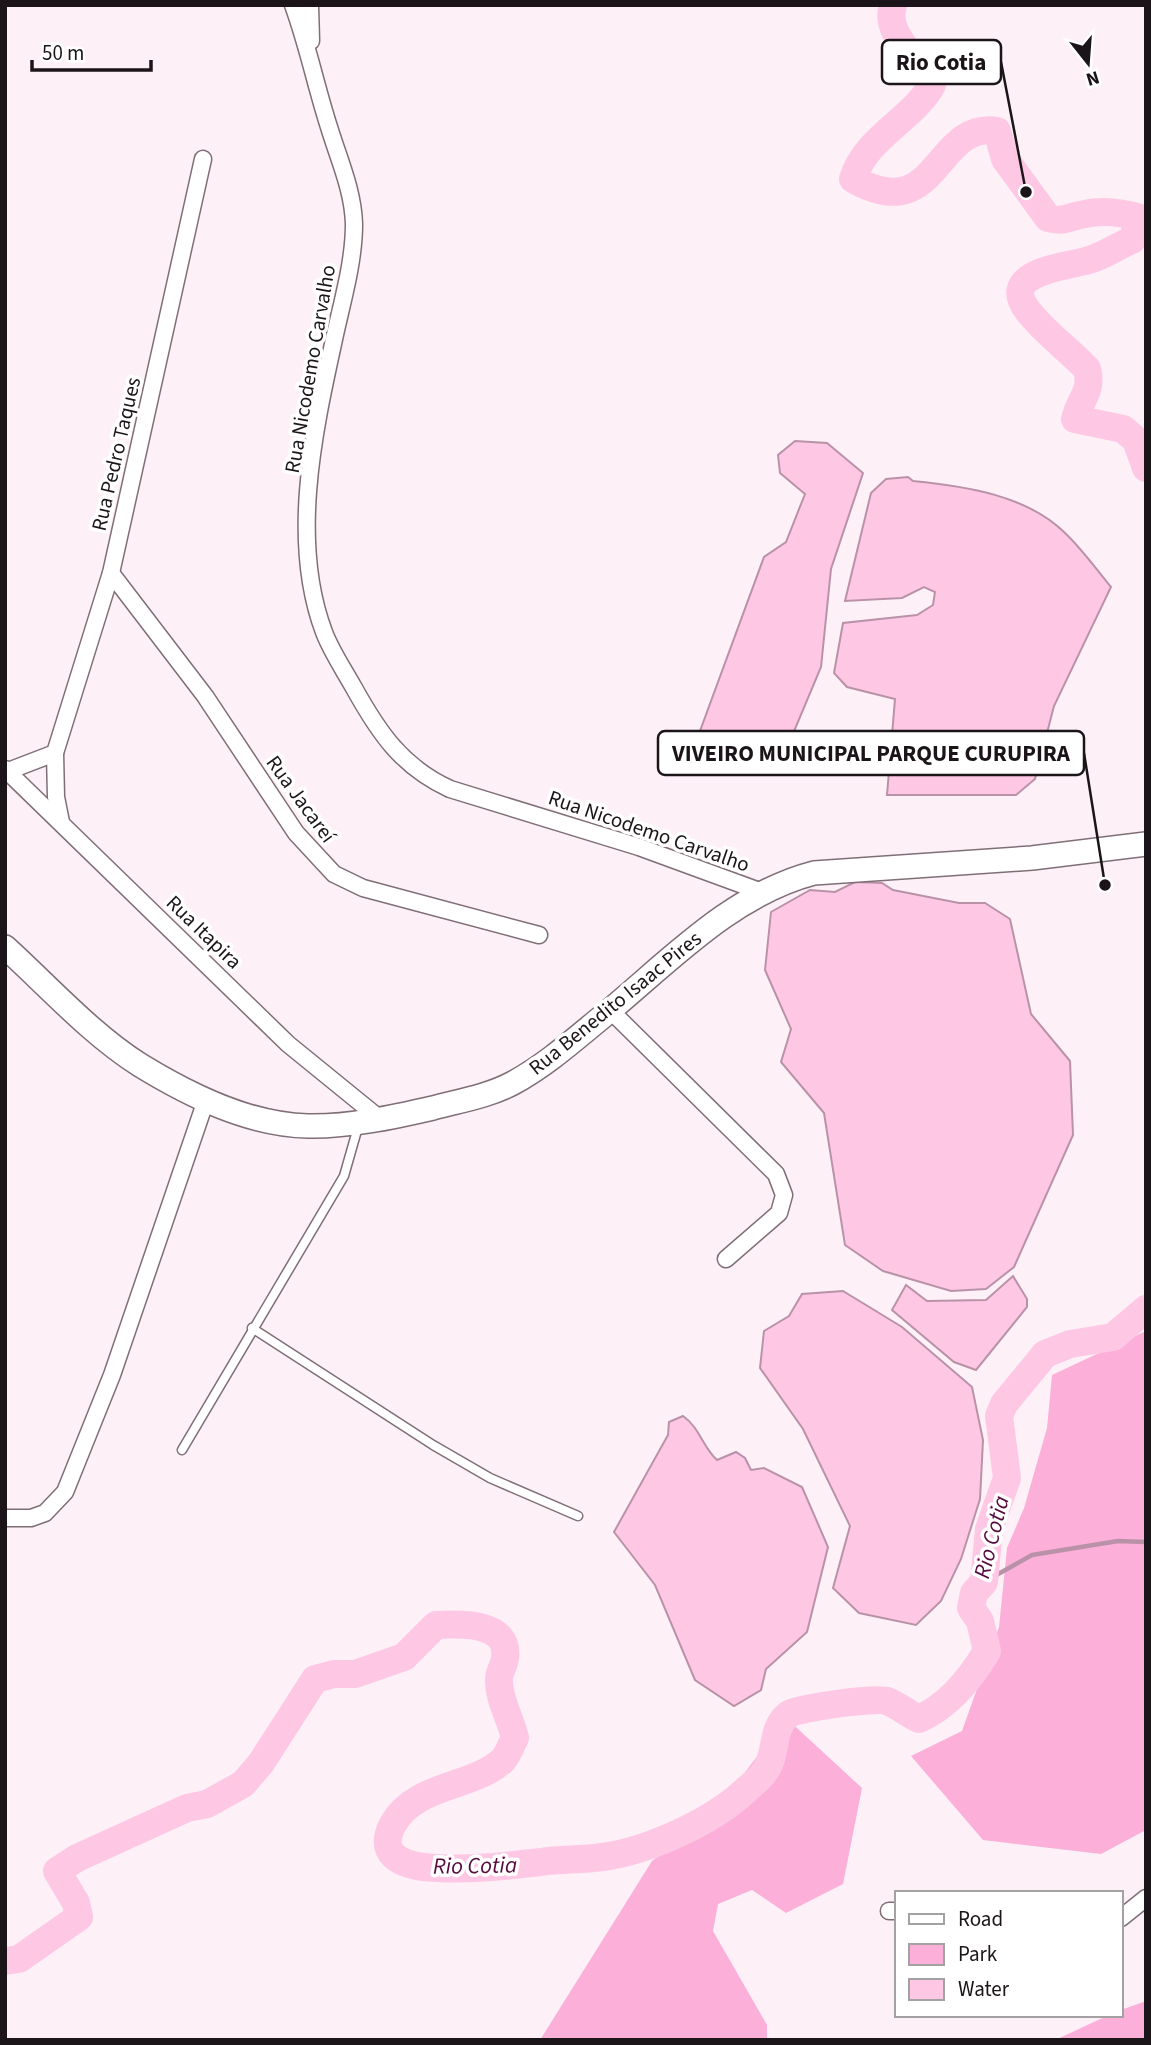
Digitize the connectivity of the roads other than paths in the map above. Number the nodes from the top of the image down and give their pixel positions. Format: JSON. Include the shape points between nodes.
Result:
{"nodes":[{"id":1,"x":293,"y":5,"type":"edge"},
{"id":2,"x":310,"y":5,"type":"edge"},
{"id":3,"x":312,"y":57,"type":"junction"},
{"id":4,"x":203,"y":159,"type":"dead end"},
{"id":5,"x":111,"y":573,"type":"junction"},
{"id":6,"x":55,"y":753,"type":"junction"},
{"id":7,"x":6,"y":770,"type":"edge"},
{"id":8,"x":61,"y":822,"type":"junction"},
{"id":9,"x":1146,"y":844,"type":"edge"},
{"id":10,"x":762,"y":892,"type":"junction"},
{"id":11,"x":539,"y":935,"type":"dead end"},
{"id":12,"x":5,"y":947,"type":"edge"},
{"id":13,"x":610,"y":1010,"type":"junction"},
{"id":14,"x":206,"y":1100,"type":"junction"},
{"id":15,"x":369,"y":1119,"type":"junction"},
{"id":16,"x":726,"y":1259,"type":"dead end"},
{"id":17,"x":252,"y":1328,"type":"junction"},
{"id":18,"x":183,"y":1450,"type":"dead end"},
{"id":19,"x":578,"y":1516,"type":"dead end"},
{"id":20,"x":5,"y":1518,"type":"edge"},
{"id":21,"x":1146,"y":1898,"type":"edge"},
{"id":22,"x":1123,"y":1916,"type":"edge"}],
"edges":[{"from":1,"to":3,"type":"street","name":"Rua Nicodemo Carvalho"},
{"from":2,"to":3,"type":"street"},
{"from":3,"to":10,"type":"street","name":"Rua Nicodemo Carvalho","via":[[352,199],[354,226],[351,261],[314,439],[306,536],[310,579],[324,634],[382,737],[425,778]]},
{"from":4,"to":5,"type":"street","name":"Rua Pedro Taques"},
{"from":5,"to":6,"type":"street","name":"Rua Pedro Taques"},
{"from":5,"to":11,"type":"street","name":"Rua Jacareí","via":[[205,696],[296,833],[334,874],[363,888]]},
{"from":6,"to":7,"type":"street"},
{"from":6,"to":8,"type":"street","name":"Rua Pedro Taques"},
{"from":7,"to":8,"type":"street","name":"Rua Itapira"},
{"from":8,"to":15,"type":"street","name":"Rua Itapira"},
{"from":9,"to":10,"type":"street","name":"Rua Benedito Isaac Pires","via":[[1032,858],[814,873]]},
{"from":10,"to":13,"type":"street","name":"Rua Benedito Isaac Pires","via":[[682,949]]},
{"from":12,"to":14,"type":"street","name":"Rua Benedito Isaac Pires","via":[[139,1064]]},
{"from":13,"to":15,"type":"street","name":"Rua Benedito Isaac Pires","via":[[511,1084],[456,1102]]},
{"from":13,"to":16,"type":"street","via":[[776,1174],[784,1195],[779,1213]]},
{"from":14,"to":15,"type":"street","name":"Rua Benedito Isaac Pires","via":[[307,1126]]},
{"from":14,"to":20,"type":"street","via":[[112,1376],[65,1492],[45,1513]]},
{"from":15,"to":17,"type":"lane","via":[[344,1176]]},
{"from":17,"to":18,"type":"lane"},
{"from":17,"to":19,"type":"lane","via":[[490,1478]]},
{"from":21,"to":22,"type":"street"}]}
